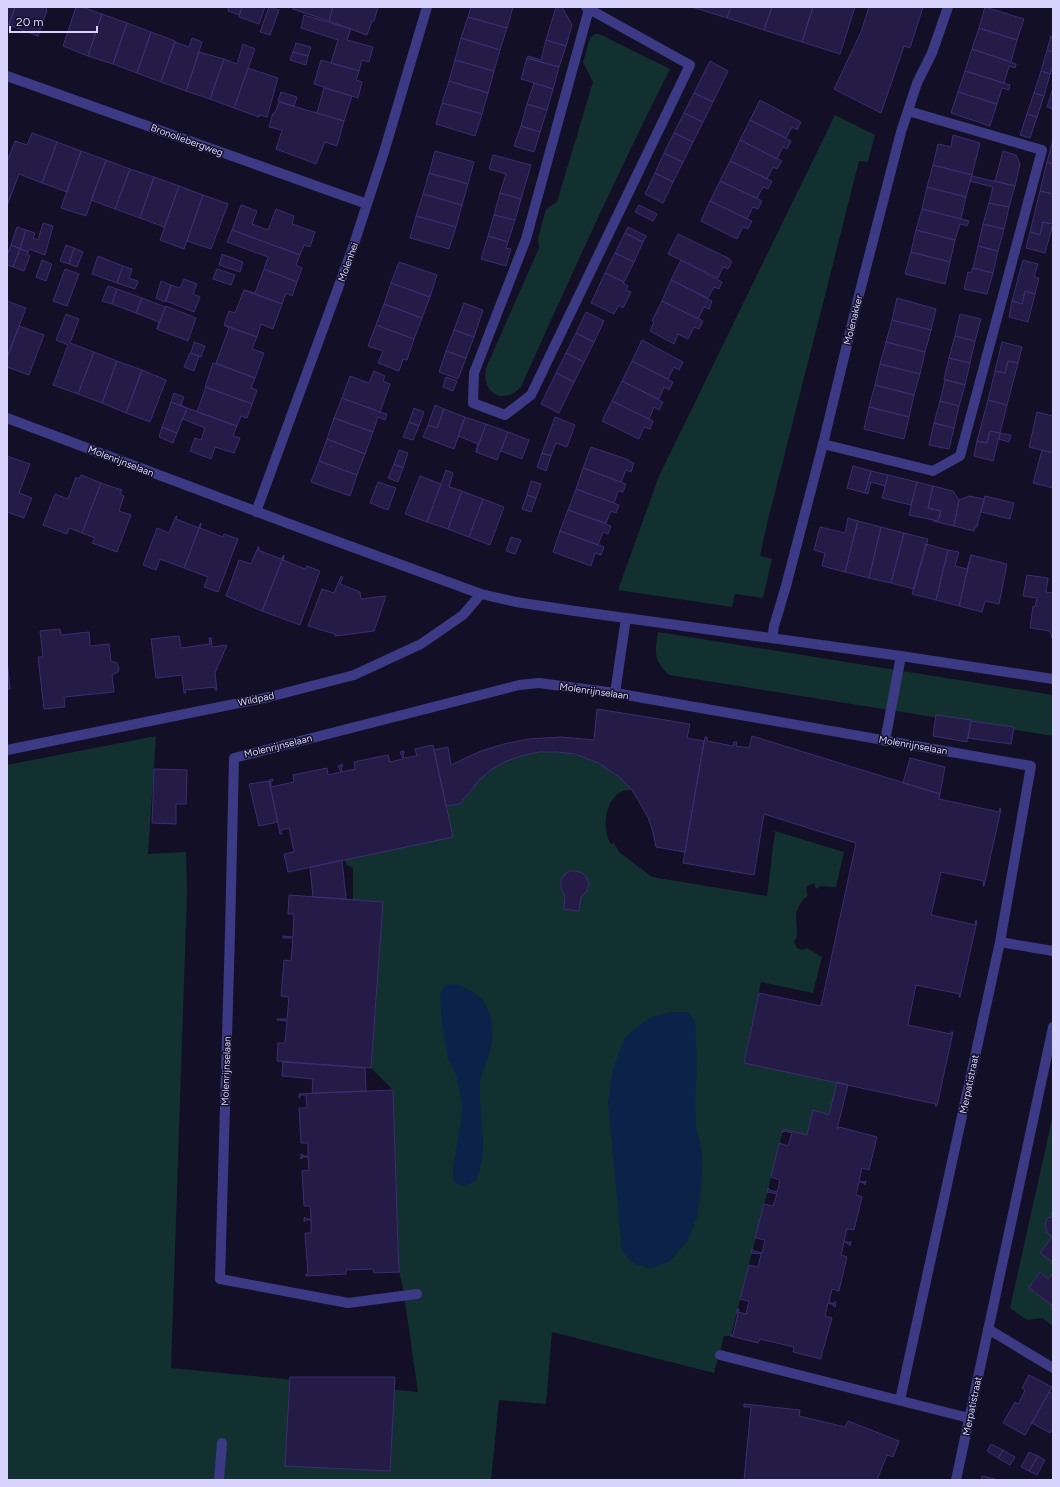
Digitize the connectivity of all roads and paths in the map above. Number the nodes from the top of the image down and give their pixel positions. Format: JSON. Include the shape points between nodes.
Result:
{"nodes":[{"id":1,"x":427,"y":7,"type":"edge"},
{"id":2,"x":948,"y":7,"type":"edge"},
{"id":3,"x":588,"y":8,"type":"edge"},
{"id":4,"x":7,"y":76,"type":"edge"},
{"id":5,"x":908,"y":111,"type":"junction"},
{"id":6,"x":367,"y":204,"type":"junction"},
{"id":7,"x":7,"y":418,"type":"edge"},
{"id":8,"x":823,"y":444,"type":"junction"},
{"id":9,"x":256,"y":512,"type":"junction"},
{"id":10,"x":481,"y":594,"type":"junction"},
{"id":11,"x":626,"y":618,"type":"junction"},
{"id":12,"x":772,"y":638,"type":"junction"},
{"id":13,"x":901,"y":656,"type":"junction"},
{"id":14,"x":1053,"y":679,"type":"edge"},
{"id":15,"x":615,"y":693,"type":"junction"},
{"id":16,"x":885,"y":740,"type":"junction"},
{"id":17,"x":7,"y":750,"type":"edge"},
{"id":18,"x":1031,"y":766,"type":"joint"},
{"id":19,"x":1000,"y":942,"type":"junction"},
{"id":20,"x":1053,"y":951,"type":"edge"},
{"id":21,"x":1053,"y":1027,"type":"edge"},
{"id":22,"x":1050,"y":1061,"type":"edge"},
{"id":23,"x":417,"y":1294,"type":"dead end"},
{"id":24,"x":988,"y":1329,"type":"junction"},
{"id":25,"x":720,"y":1355,"type":"dead end"},
{"id":26,"x":1053,"y":1368,"type":"edge"},
{"id":27,"x":900,"y":1400,"type":"junction"},
{"id":28,"x":969,"y":1418,"type":"junction"},
{"id":29,"x":222,"y":1443,"type":"dead end"},
{"id":30,"x":219,"y":1480,"type":"edge"},
{"id":31,"x":956,"y":1480,"type":"edge"}],
"edges":[{"from":1,"to":6,"type":"street","name":"Molenhei"},
{"from":2,"to":5,"type":"street","name":"Molenakker"},
{"from":3,"to":3,"type":"street","via":[[690,65],[531,395],[505,415],[473,404],[474,373],[526,239]]},
{"from":4,"to":6,"type":"street","name":"Bronoliebergweg"},
{"from":5,"to":8,"type":"street","name":"Molenakker"},
{"from":5,"to":8,"type":"street","via":[[1042,150],[960,456],[933,471]]},
{"from":6,"to":9,"type":"street","name":"Molenhei"},
{"from":7,"to":9,"type":"street","name":"Molenrijnselaan"},
{"from":8,"to":12,"type":"street","name":"Molenakker"},
{"from":9,"to":10,"type":"street","name":"Molenrijnselaan"},
{"from":10,"to":11,"type":"street","name":"Molenrijnselaan","via":[[516,602]]},
{"from":10,"to":17,"type":"street","name":"Wildpad","via":[[463,615],[422,644],[354,675],[269,697]]},
{"from":11,"to":12,"type":"street","name":"Molenrijnselaan"},
{"from":11,"to":15,"type":"street"},
{"from":12,"to":13,"type":"street","name":"Molenrijnselaan"},
{"from":13,"to":14,"type":"street","name":"Molenrijnselaan"},
{"from":13,"to":16,"type":"street"},
{"from":15,"to":16,"type":"street","name":"Molenrijnselaan"},
{"from":15,"to":23,"type":"street","name":"Molenrijnselaan","via":[[539,683],[519,685],[234,758],[220,1279],[348,1303]]},
{"from":16,"to":18,"type":"street","name":"Molenrijnselaan"},
{"from":18,"to":19,"type":"street","name":"Merpatistraat"},
{"from":19,"to":20,"type":"street"},
{"from":19,"to":27,"type":"street","name":"Merpatistraat"},
{"from":21,"to":22,"type":"street","name":"Merpatistraat"},
{"from":22,"to":24,"type":"street","name":"Merpatistraat"},
{"from":24,"to":26,"type":"street"},
{"from":24,"to":28,"type":"street","name":"Merpatistraat"},
{"from":25,"to":27,"type":"street"},
{"from":27,"to":28,"type":"street"},
{"from":28,"to":31,"type":"street","name":"Merpatistraat"},
{"from":29,"to":30,"type":"street"}]}
